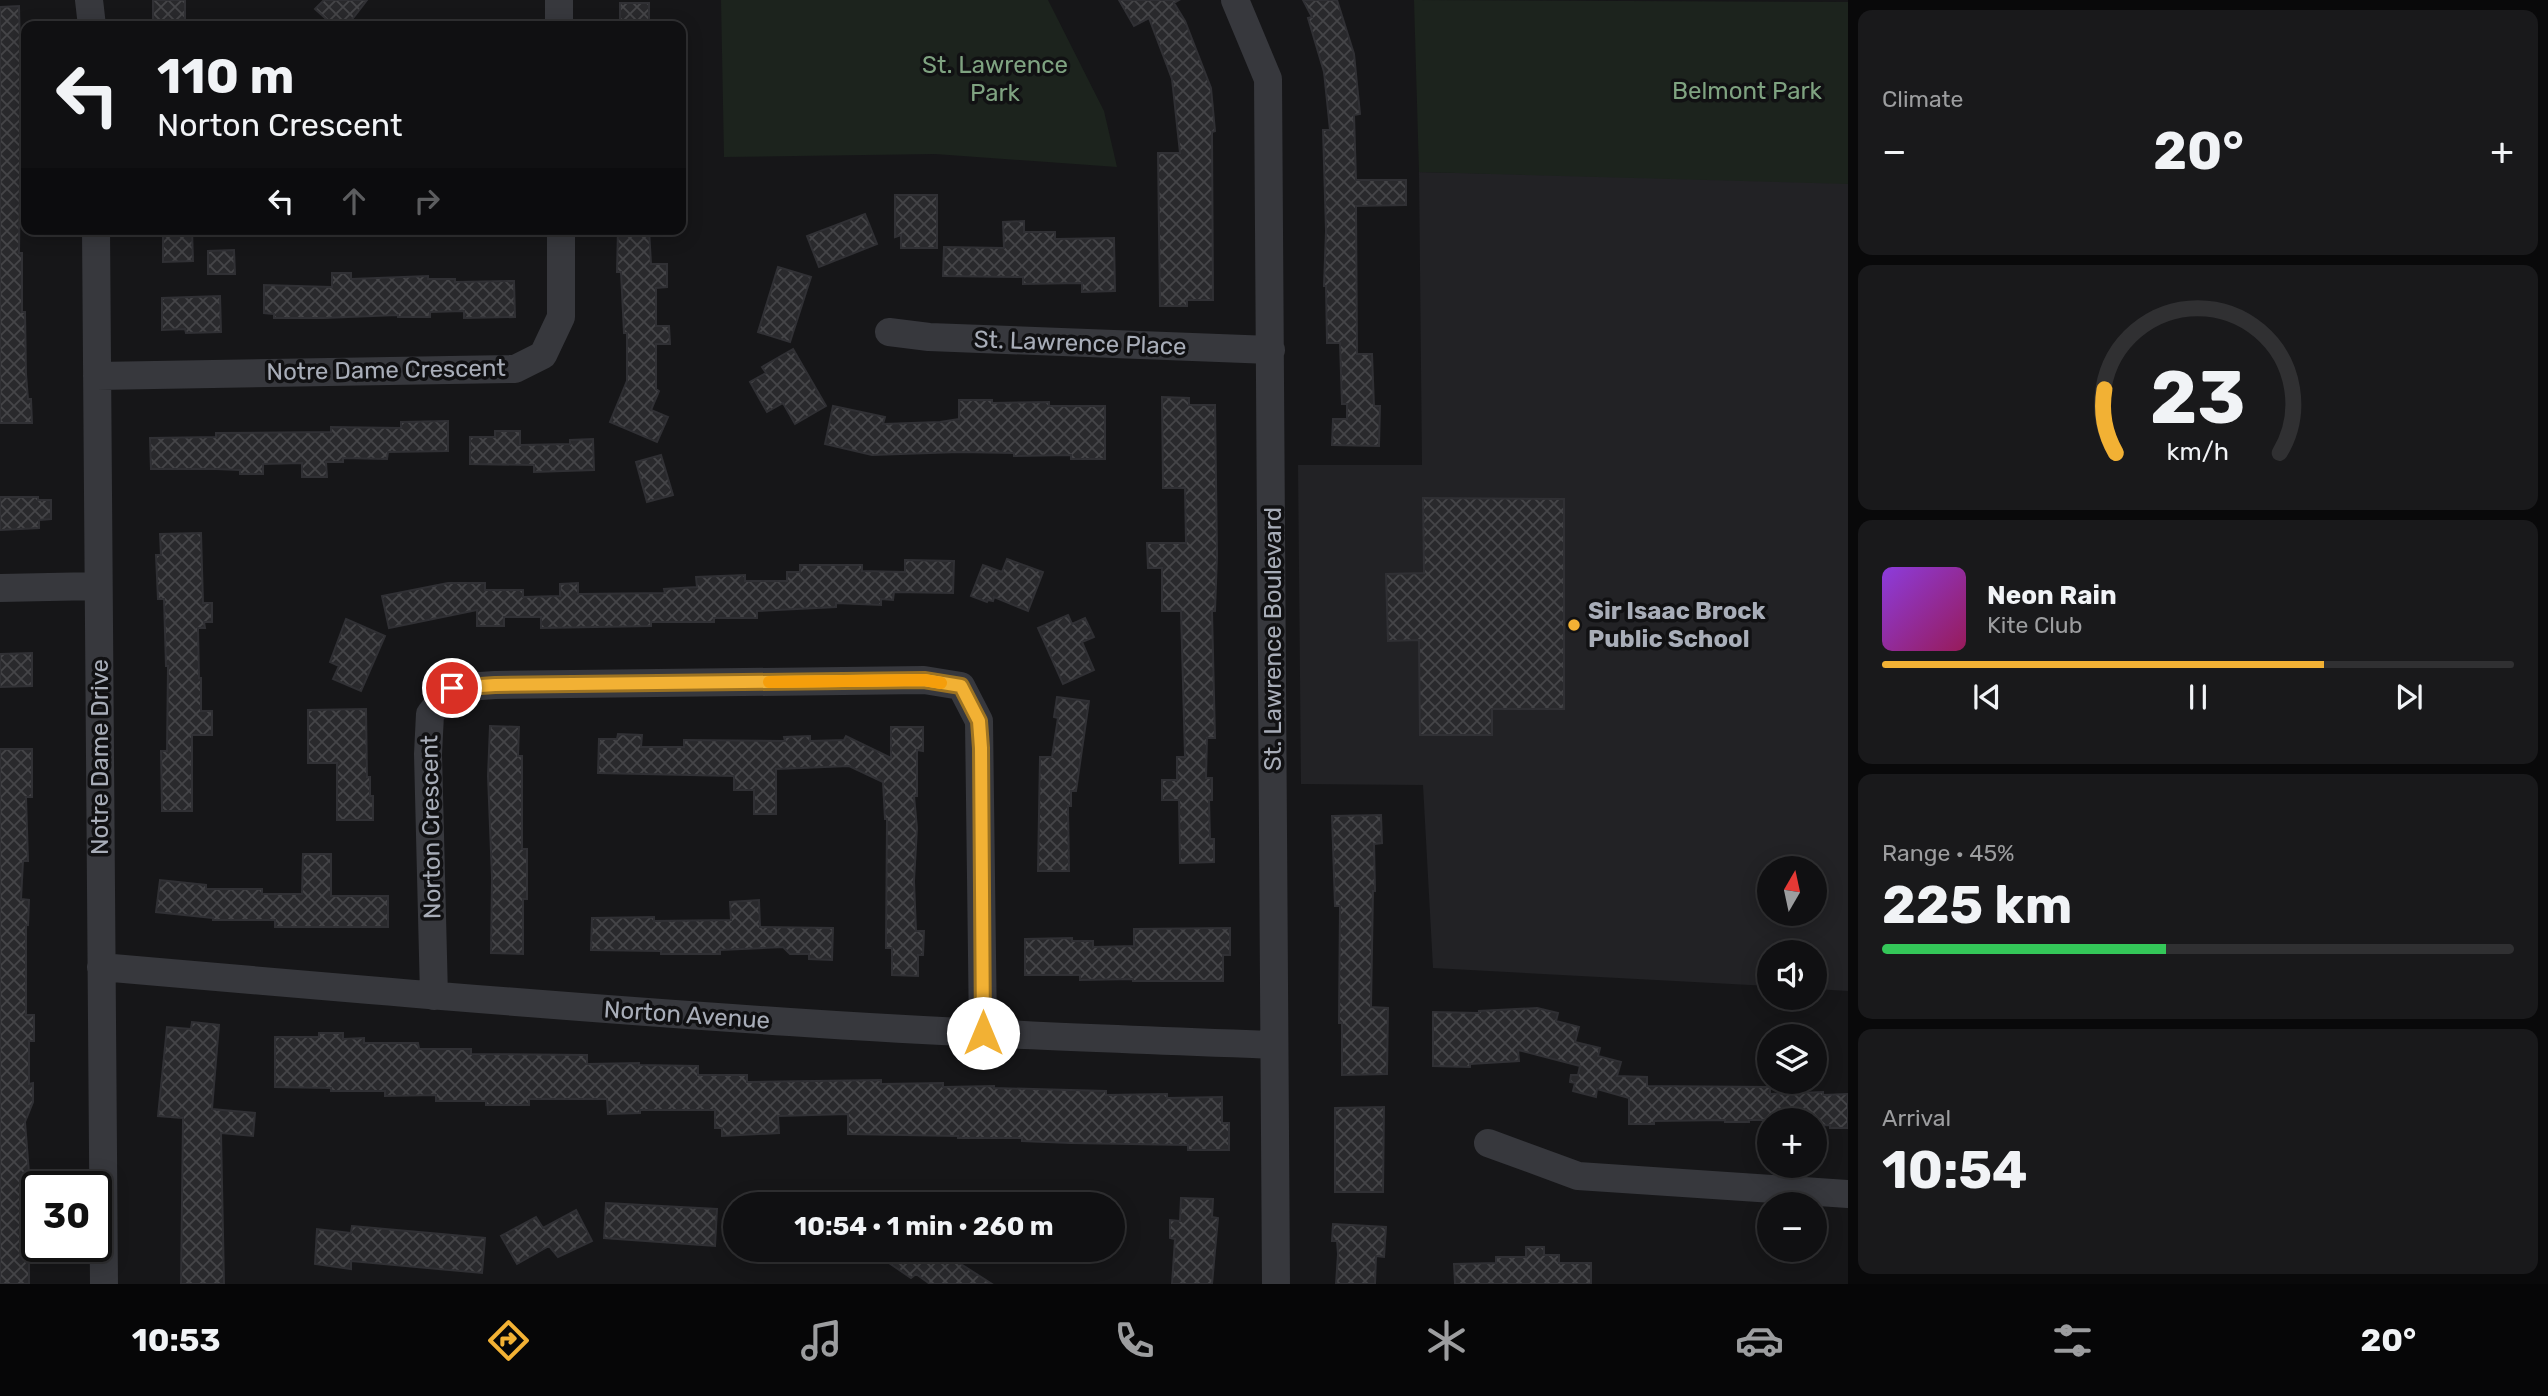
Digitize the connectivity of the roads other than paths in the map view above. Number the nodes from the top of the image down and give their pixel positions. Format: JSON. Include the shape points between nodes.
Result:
{"nodes":[{"id":1,"x":89,"y":0,"type":"edge"},
{"id":2,"x":559,"y":0,"type":"edge"},
{"id":3,"x":1235,"y":0,"type":"edge"},
{"id":4,"x":91,"y":21,"type":"edge"},
{"id":5,"x":559,"y":21,"type":"edge"},
{"id":6,"x":96,"y":235,"type":"edge"},
{"id":7,"x":561,"y":235,"type":"edge"},
{"id":8,"x":889,"y":332,"type":"dead end"},
{"id":9,"x":1271,"y":350,"type":"junction"},
{"id":10,"x":97,"y":376,"type":"junction"},
{"id":11,"x":99,"y":586,"type":"junction"},
{"id":12,"x":0,"y":588,"type":"edge"},
{"id":13,"x":101,"y":967,"type":"junction"},
{"id":14,"x":434,"y":996,"type":"junction"},
{"id":15,"x":983,"y":1033,"type":"junction"},
{"id":16,"x":1274,"y":1045,"type":"junction"},
{"id":17,"x":1488,"y":1143,"type":"dead end"},
{"id":18,"x":1848,"y":1194,"type":"edge"},
{"id":19,"x":104,"y":1284,"type":"edge"},
{"id":20,"x":1276,"y":1284,"type":"edge"}],
"edges":[{"from":1,"to":4,"type":"street"},
{"from":2,"to":5,"type":"street"},
{"from":3,"to":9,"type":"street","name":"St. Lawrence Boulevard","via":[[1268,79]]},
{"from":6,"to":10,"type":"street","name":"Notre Dame Drive"},
{"from":7,"to":10,"type":"street","name":"Notre Dame Crescent","via":[[561,317],[543,355],[514,369]]},
{"from":8,"to":9,"type":"street","name":"St. Lawrence Place"},
{"from":9,"to":16,"type":"street","name":"St. Lawrence Boulevard"},
{"from":10,"to":11,"type":"street","name":"Notre Dame Drive"},
{"from":11,"to":12,"type":"street"},
{"from":11,"to":13,"type":"street","name":"Notre Dame Drive"},
{"from":13,"to":14,"type":"street","name":"Norton Avenue"},
{"from":13,"to":19,"type":"street","name":"Notre Dame Drive"},
{"from":14,"to":15,"type":"street","name":"Norton Avenue"},
{"from":14,"to":15,"type":"street","name":"Norton Crescent","via":[[430,714],[452,688],[924,680],[961,686],[979,721]]},
{"from":15,"to":16,"type":"street","name":"Norton Avenue"},
{"from":16,"to":20,"type":"street","name":"St. Lawrence Boulevard"},
{"from":17,"to":18,"type":"street","via":[[1578,1176]]}]}
